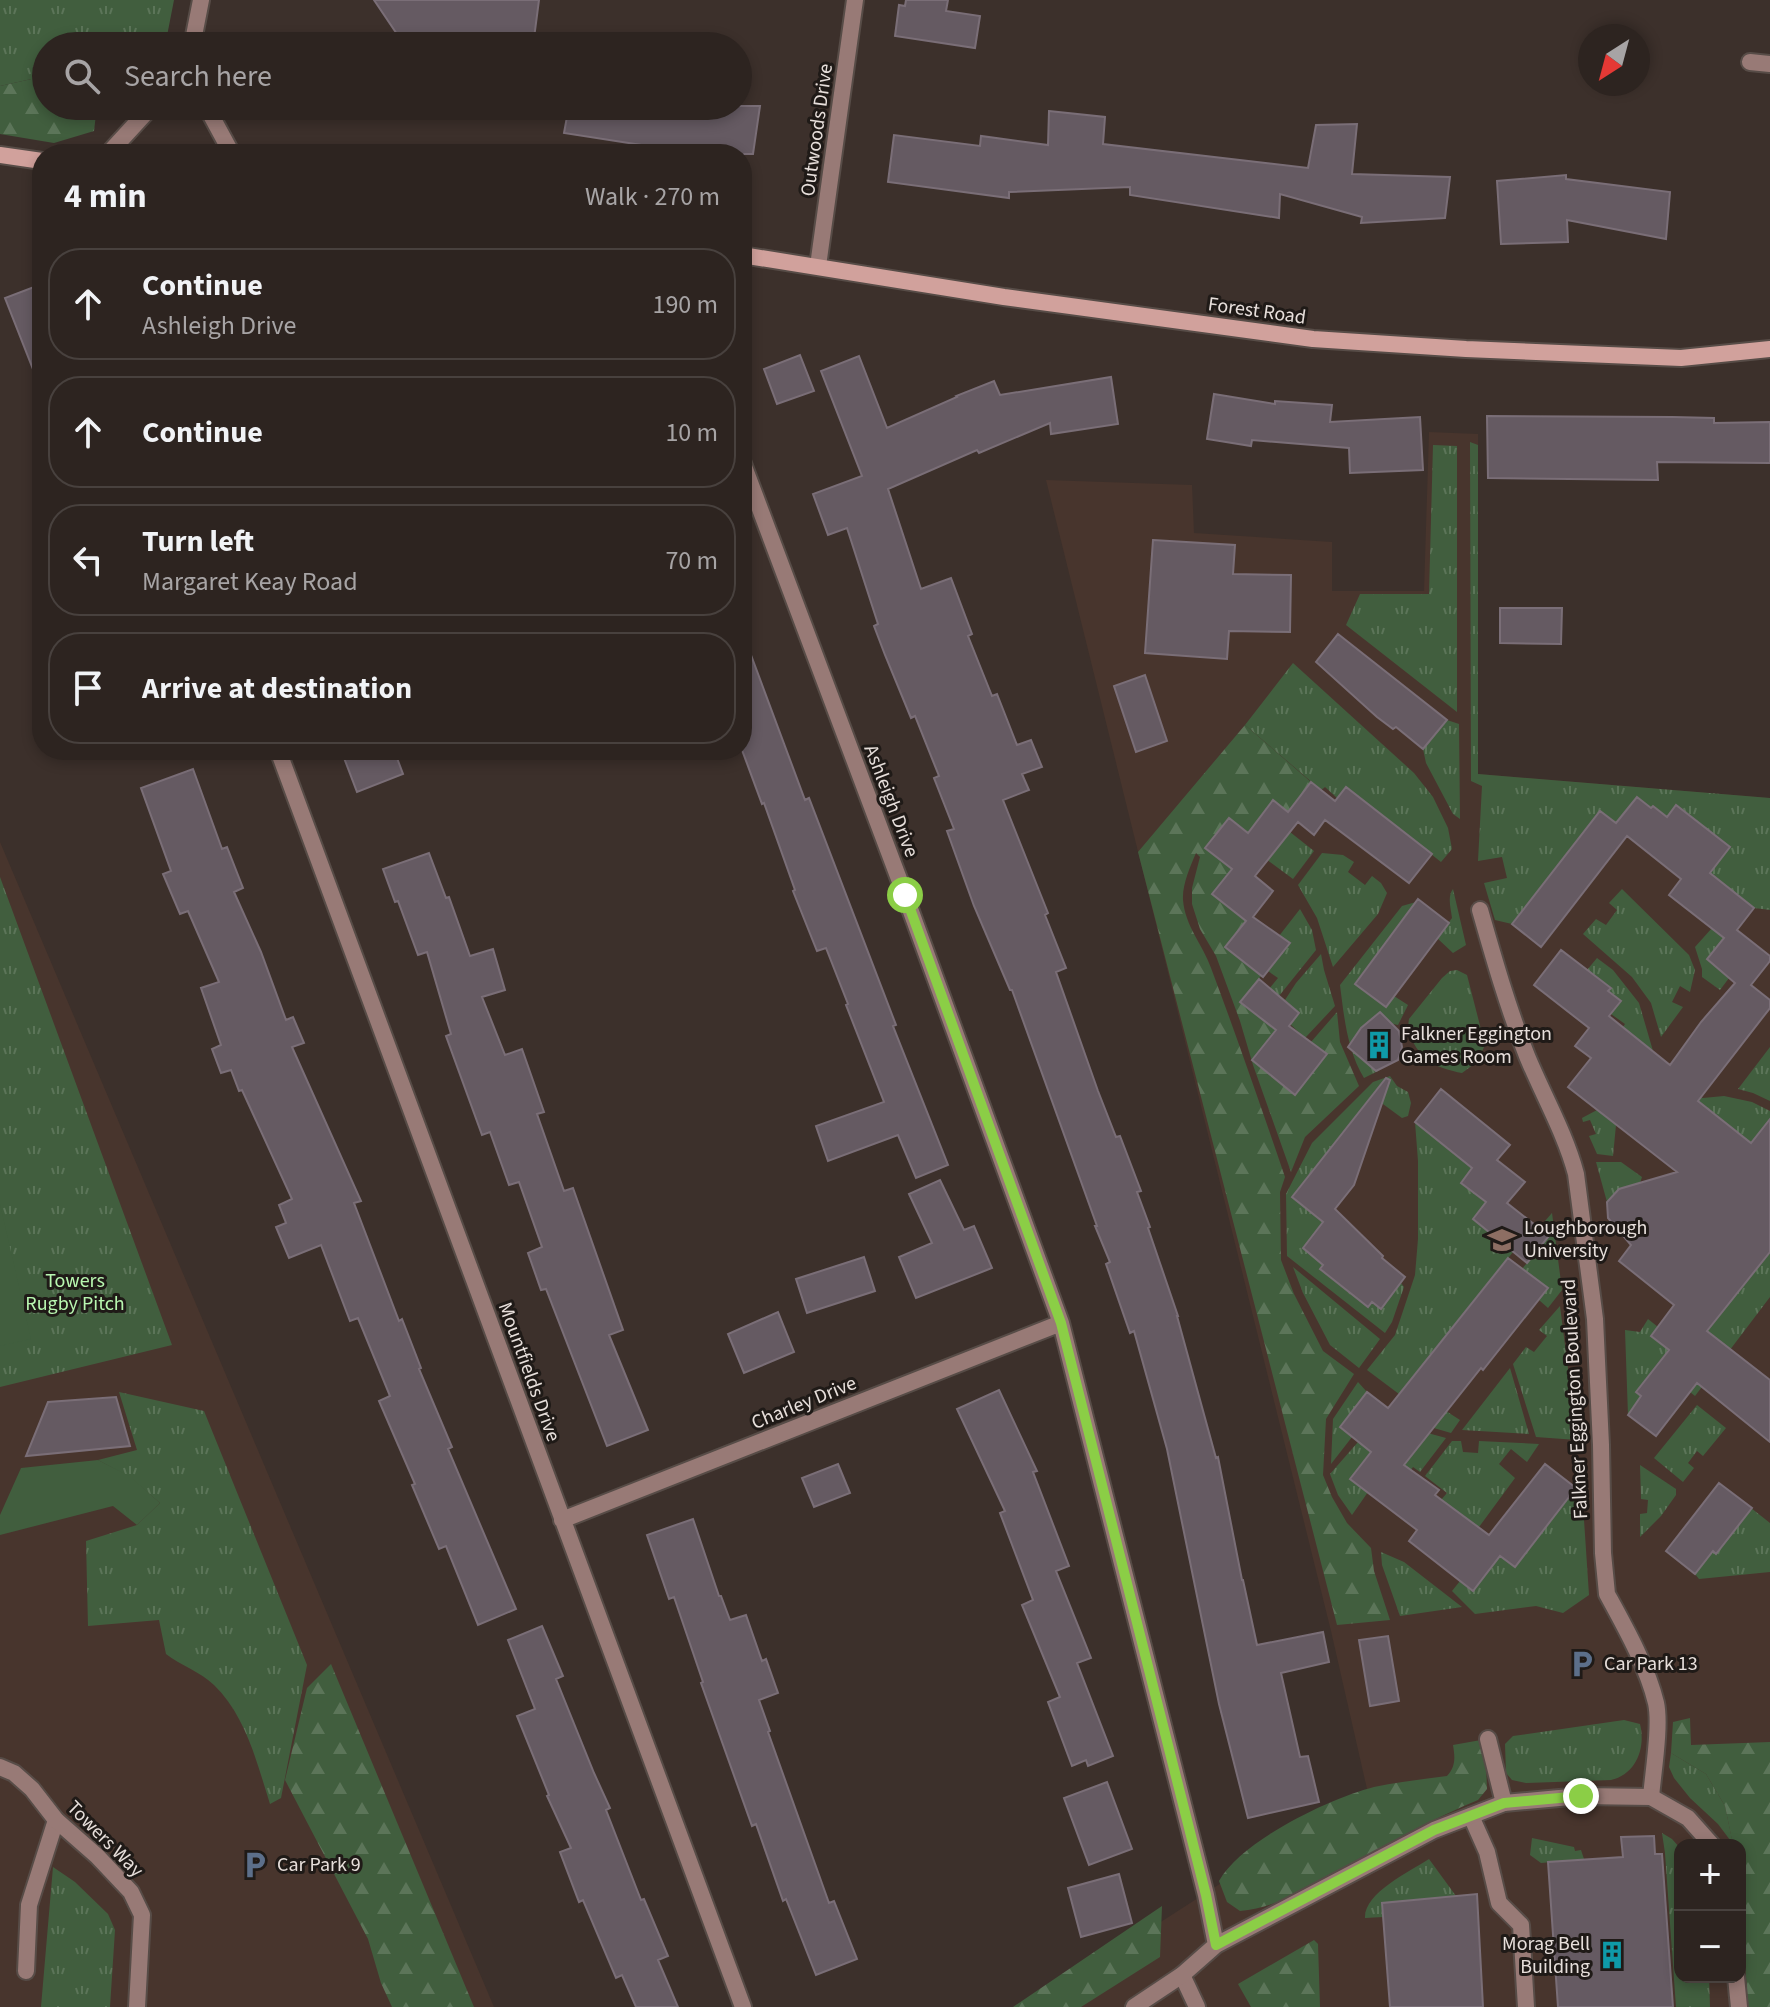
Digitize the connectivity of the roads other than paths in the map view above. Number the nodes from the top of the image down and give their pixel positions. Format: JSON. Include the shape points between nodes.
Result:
{"nodes":[{"id":1,"x":201,"y":0,"type":"edge"},
{"id":2,"x":855,"y":0,"type":"edge"},
{"id":3,"x":195,"y":32,"type":"edge"},
{"id":4,"x":1750,"y":62,"type":"dead end"},
{"id":5,"x":1770,"y":64,"type":"edge"},
{"id":6,"x":139,"y":120,"type":"edge"},
{"id":7,"x":214,"y":120,"type":"edge"},
{"id":8,"x":117,"y":144,"type":"edge"},
{"id":9,"x":227,"y":144,"type":"edge"},
{"id":10,"x":0,"y":155,"type":"edge"},
{"id":11,"x":32,"y":160,"type":"edge"},
{"id":12,"x":752,"y":256,"type":"edge"},
{"id":13,"x":818,"y":266,"type":"junction"},
{"id":14,"x":1770,"y":349,"type":"edge"},
{"id":15,"x":752,"y":488,"type":"edge"},
{"id":16,"x":282,"y":760,"type":"edge"},
{"id":17,"x":1480,"y":910,"type":"dead end"},
{"id":18,"x":1061,"y":1323,"type":"junction"},
{"id":19,"x":562,"y":1520,"type":"junction"},
{"id":20,"x":1488,"y":1739,"type":"dead end"},
{"id":21,"x":0,"y":1767,"type":"edge"},
{"id":22,"x":1651,"y":1797,"type":"junction"},
{"id":23,"x":1504,"y":1803,"type":"junction"},
{"id":24,"x":1471,"y":1816,"type":"junction"},
{"id":25,"x":56,"y":1820,"type":"junction"},
{"id":26,"x":1707,"y":1839,"type":"edge"},
{"id":27,"x":1216,"y":1945,"type":"junction"},
{"id":28,"x":26,"y":1971,"type":"dead end"},
{"id":29,"x":1182,"y":1975,"type":"junction"},
{"id":30,"x":1737,"y":1983,"type":"edge"},
{"id":31,"x":137,"y":2007,"type":"edge"},
{"id":32,"x":743,"y":2007,"type":"edge"},
{"id":33,"x":1134,"y":2007,"type":"edge"},
{"id":34,"x":1197,"y":2007,"type":"edge"},
{"id":35,"x":1526,"y":2007,"type":"edge"},
{"id":36,"x":1739,"y":2007,"type":"edge"}],
"edges":[{"from":1,"to":3,"type":"street"},
{"from":2,"to":13,"type":"street","name":"Outwoods Drive"},
{"from":4,"to":5,"type":"street"},
{"from":6,"to":8,"type":"street"},
{"from":7,"to":9,"type":"street"},
{"from":10,"to":11,"type":"street"},
{"from":12,"to":13,"type":"street","name":"Forest Road"},
{"from":13,"to":14,"type":"street","name":"Forest Road","via":[[1313,339],[1681,358]]},
{"from":15,"to":18,"type":"street","name":"Ashleigh Drive"},
{"from":16,"to":19,"type":"street","name":"Mountfields Drive"},
{"from":17,"to":22,"type":"street","name":"Falkner Eggington Boulevard","via":[[1522,1042],[1576,1174],[1595,1319],[1606,1587],[1656,1705]]},
{"from":18,"to":19,"type":"street","name":"Charley Drive"},
{"from":18,"to":27,"type":"street","name":"Ashleigh Drive"},
{"from":19,"to":32,"type":"street","name":"Mountfields Drive"},
{"from":20,"to":23,"type":"street"},
{"from":21,"to":25,"type":"street","name":"Towers Way","via":[[32,1789]]},
{"from":22,"to":23,"type":"street"},
{"from":22,"to":26,"type":"street","via":[[1688,1818]]},
{"from":23,"to":24,"type":"street"},
{"from":24,"to":27,"type":"street","via":[[1434,1830]]},
{"from":24,"to":35,"type":"street","via":[[1487,1852],[1499,1903],[1521,1925]]},
{"from":25,"to":28,"type":"street","via":[[29,1905]]},
{"from":25,"to":31,"type":"street","name":"Towers Way","via":[[131,1892],[142,1915]]},
{"from":27,"to":29,"type":"street"},
{"from":29,"to":33,"type":"street"},
{"from":29,"to":34,"type":"street"},
{"from":30,"to":36,"type":"street"}]}
